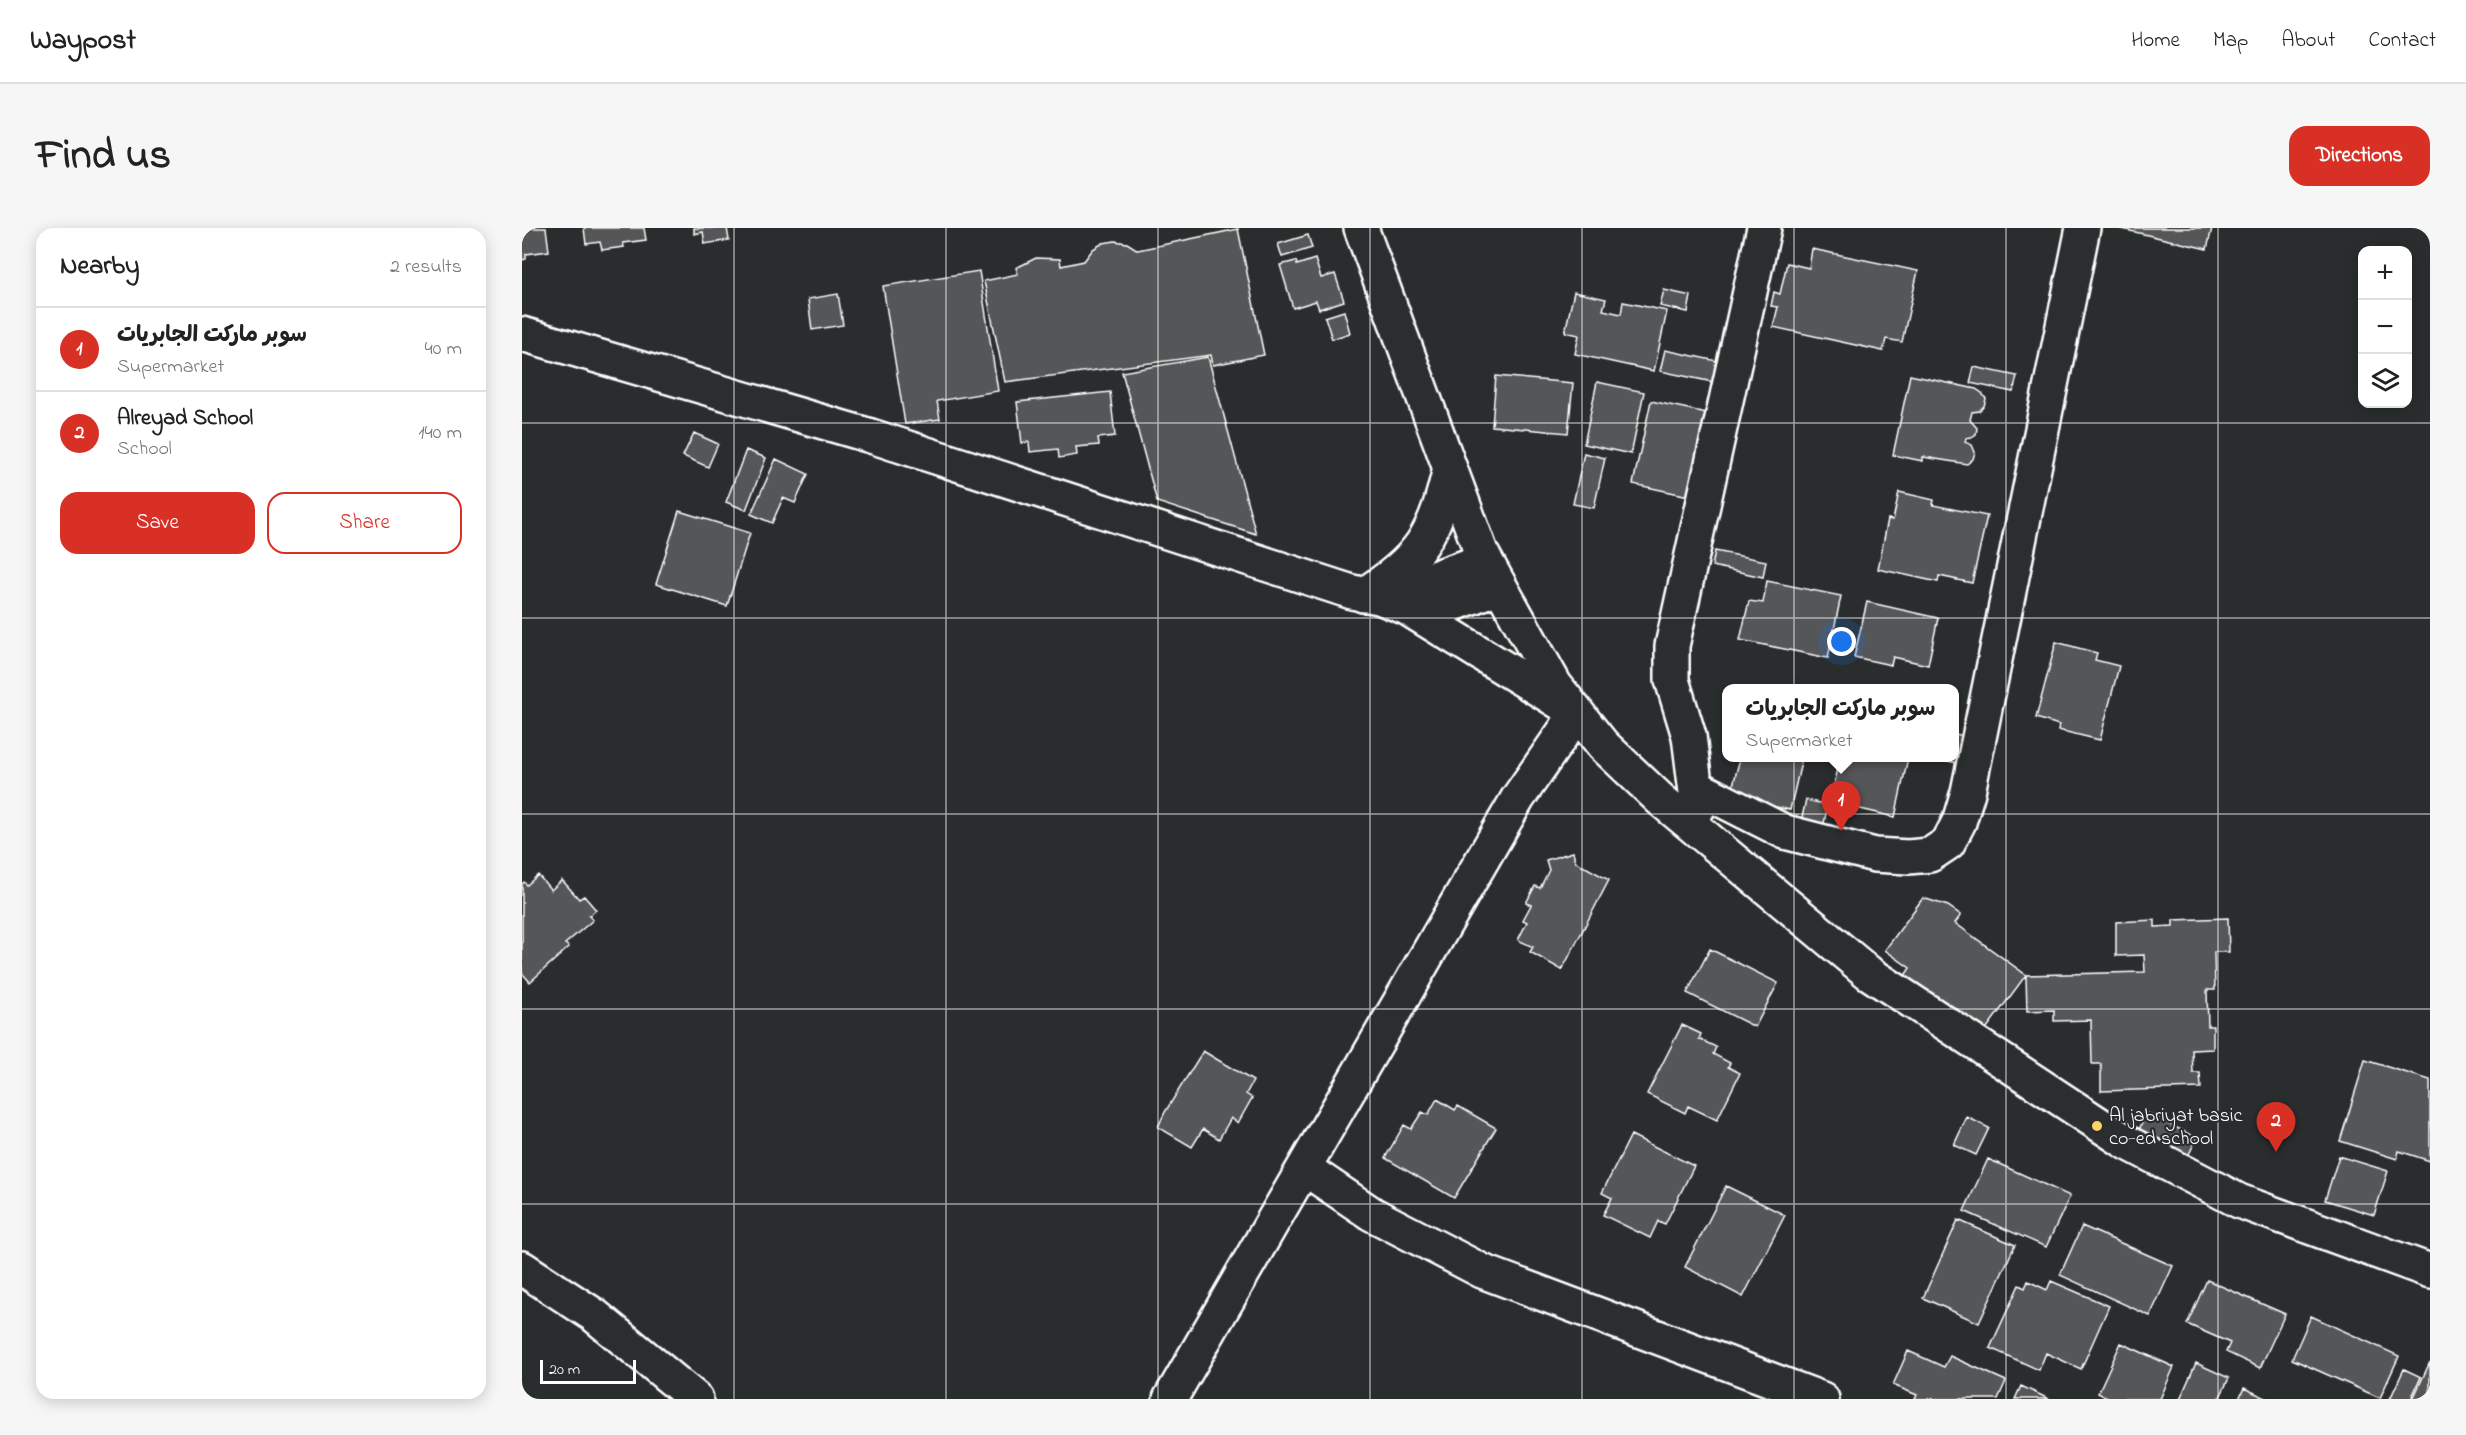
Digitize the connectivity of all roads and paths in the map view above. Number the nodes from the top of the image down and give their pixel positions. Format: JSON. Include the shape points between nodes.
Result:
{"nodes":[{"id":1,"x":1361,"y":228,"type":"edge"},
{"id":2,"x":1764,"y":228,"type":"edge"},
{"id":3,"x":2083,"y":228,"type":"edge"},
{"id":4,"x":522,"y":334,"type":"edge"},
{"id":5,"x":1450,"y":468,"type":"junction"},
{"id":6,"x":1493,"y":573,"type":"junction"},
{"id":7,"x":1383,"y":600,"type":"junction"},
{"id":8,"x":1577,"y":713,"type":"junction"},
{"id":9,"x":1695,"y":788,"type":"junction"},
{"id":10,"x":1701,"y":834,"type":"junction"},
{"id":11,"x":1304,"y":1168,"type":"junction"},
{"id":12,"x":522,"y":1268,"type":"edge"},
{"id":13,"x":2430,"y":1271,"type":"edge"},
{"id":14,"x":696,"y":1399,"type":"edge"},
{"id":15,"x":1170,"y":1399,"type":"edge"},
{"id":16,"x":1822,"y":1399,"type":"edge"}],
"edges":[{"from":1,"to":5,"type":"street"},
{"from":2,"to":9,"type":"street","via":[[1672,646],[1672,680],[1689,736]]},
{"from":3,"to":9,"type":"street","via":[[1968,792],[1948,843],[1930,855],[1875,855],[1785,832]]},
{"from":4,"to":7,"type":"street","via":[[870,436]]},
{"from":5,"to":6,"type":"street"},
{"from":5,"to":7,"type":"street","via":[[1441,507],[1429,534],[1394,576]]},
{"from":6,"to":7,"type":"street","via":[[1449,606],[1429,610]]},
{"from":6,"to":8,"type":"street","via":[[1555,685]]},
{"from":7,"to":8,"type":"street"},
{"from":8,"to":10,"type":"street","via":[[1603,745]]},
{"from":8,"to":11,"type":"street","via":[[1518,798]]},
{"from":9,"to":10,"type":"street"},
{"from":10,"to":13,"type":"street","via":[[1869,973],[2126,1142],[2239,1201]]},
{"from":11,"to":15,"type":"street"},
{"from":11,"to":16,"type":"street","via":[[1372,1214],[1482,1271]]},
{"from":12,"to":14,"type":"street","via":[[594,1316]]}]}
